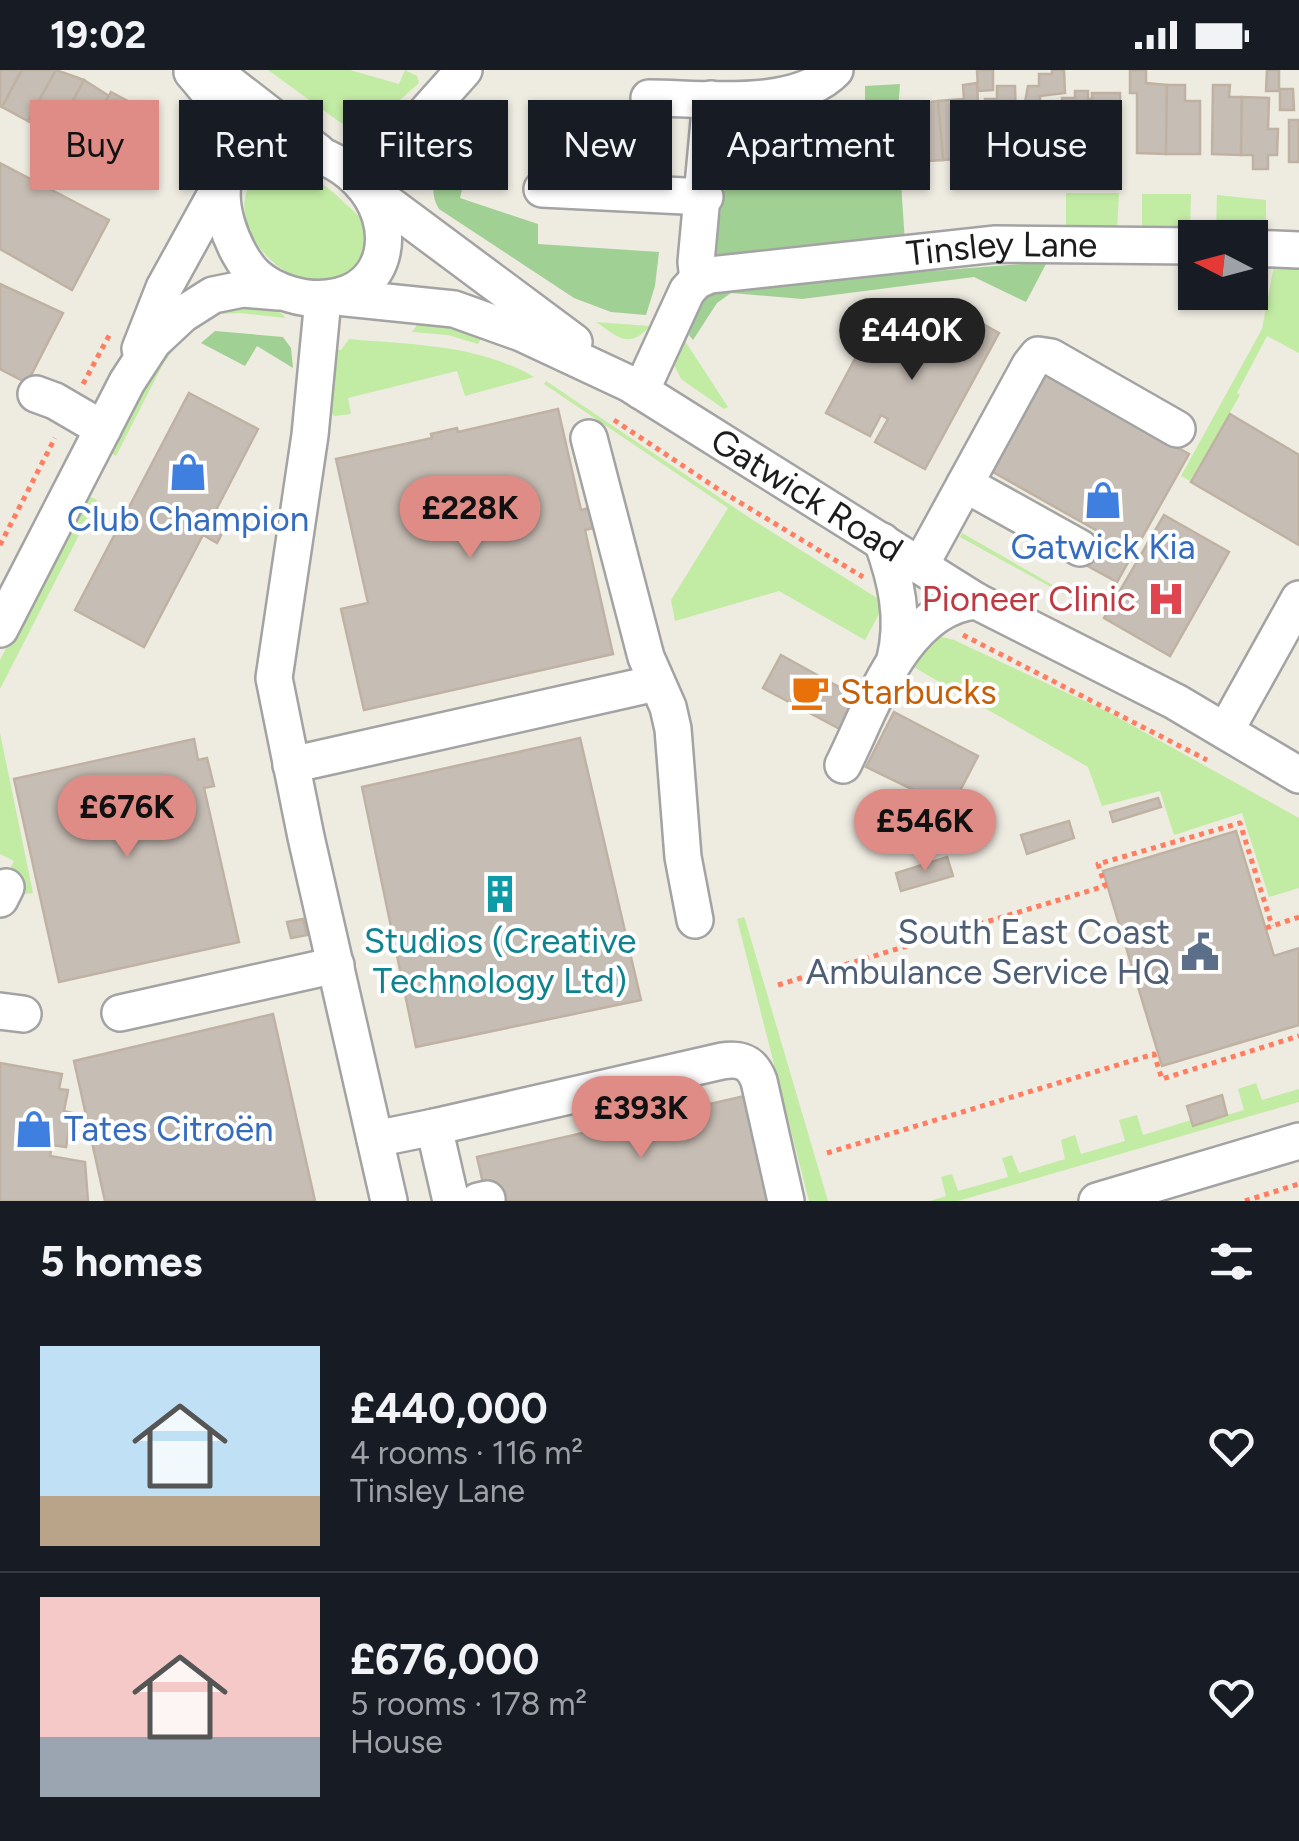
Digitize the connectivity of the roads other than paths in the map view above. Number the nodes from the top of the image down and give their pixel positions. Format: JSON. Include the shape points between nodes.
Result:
{"nodes":[{"id":1,"x":189,"y":70,"type":"edge"},
{"id":2,"x":212,"y":70,"type":"edge"},
{"id":3,"x":464,"y":70,"type":"edge"},
{"id":4,"x":835,"y":70,"type":"edge"},
{"id":5,"x":648,"y":98,"type":"dead end"},
{"id":6,"x":711,"y":98,"type":"junction"},
{"id":7,"x":215,"y":100,"type":"edge"},
{"id":8,"x":251,"y":100,"type":"edge"},
{"id":9,"x":437,"y":100,"type":"edge"},
{"id":10,"x":218,"y":190,"type":"edge"},
{"id":11,"x":226,"y":190,"type":"edge"},
{"id":12,"x":365,"y":190,"type":"edge"},
{"id":13,"x":370,"y":190,"type":"edge"},
{"id":14,"x":578,"y":190,"type":"edge"},
{"id":15,"x":705,"y":197,"type":"junction"},
{"id":16,"x":1178,"y":246,"type":"edge"},
{"id":17,"x":1268,"y":249,"type":"edge"},
{"id":18,"x":1299,"y":250,"type":"edge"},
{"id":19,"x":698,"y":280,"type":"junction"},
{"id":20,"x":286,"y":293,"type":"junction"},
{"id":21,"x":330,"y":298,"type":"junction"},
{"id":22,"x":127,"y":382,"type":"junction"},
{"id":23,"x":635,"y":388,"type":"junction"},
{"id":24,"x":36,"y":394,"type":"dead end"},
{"id":25,"x":103,"y":429,"type":"junction"},
{"id":26,"x":601,"y":429,"type":"road end"},
{"id":27,"x":1177,"y":429,"type":"dead end"},
{"id":28,"x":965,"y":484,"type":"junction"},
{"id":29,"x":882,"y":542,"type":"junction"},
{"id":30,"x":1080,"y":548,"type":"dead end"},
{"id":31,"x":920,"y":566,"type":"junction"},
{"id":32,"x":1299,"y":599,"type":"edge"},
{"id":33,"x":976,"y":601,"type":"junction"},
{"id":34,"x":5,"y":606,"type":"edge"},
{"id":35,"x":895,"y":659,"type":"junction"},
{"id":36,"x":656,"y":683,"type":"junction"},
{"id":37,"x":1226,"y":730,"type":"junction"},
{"id":38,"x":291,"y":765,"type":"junction"},
{"id":39,"x":843,"y":765,"type":"dead end"},
{"id":40,"x":1299,"y":775,"type":"edge"},
{"id":41,"x":694,"y":920,"type":"dead end"},
{"id":42,"x":336,"y":965,"type":"junction"},
{"id":43,"x":120,"y":1014,"type":"dead end"},
{"id":44,"x":434,"y":1127,"type":"junction"},
{"id":45,"x":375,"y":1140,"type":"junction"},
{"id":46,"x":1299,"y":1141,"type":"edge"},
{"id":47,"x":389,"y":1201,"type":"edge"},
{"id":48,"x":451,"y":1201,"type":"edge"},
{"id":49,"x":786,"y":1201,"type":"edge"},
{"id":50,"x":1097,"y":1201,"type":"edge"}],
"edges":[{"from":1,"to":7,"type":"street"},
{"from":2,"to":8,"type":"street"},
{"from":3,"to":9,"type":"street"},
{"from":4,"to":6,"type":"street","via":[[824,82],[787,94]]},
{"from":5,"to":6,"type":"street"},
{"from":6,"to":15,"type":"street"},
{"from":10,"to":22,"type":"street","via":[[164,288]]},
{"from":11,"to":20,"type":"street","via":[[225,215],[237,249],[258,277]]},
{"from":12,"to":21,"type":"street","via":[[380,221],[381,263],[370,278]]},
{"from":13,"to":23,"type":"street","name":"Gatwick Road"},
{"from":14,"to":15,"type":"street"},
{"from":15,"to":19,"type":"street"},
{"from":16,"to":19,"type":"street","name":"Tinsley Lane","via":[[996,244]]},
{"from":17,"to":18,"type":"street"},
{"from":19,"to":23,"type":"street"},
{"from":20,"to":21,"type":"street"},
{"from":20,"to":22,"type":"street","via":[[229,290],[196,304],[158,336]]},
{"from":21,"to":23,"type":"street","name":"Gatwick Road","via":[[454,309],[522,333]]},
{"from":21,"to":38,"type":"street","via":[[274,672]]},
{"from":22,"to":25,"type":"street"},
{"from":23,"to":29,"type":"street","name":"Gatwick Road"},
{"from":24,"to":25,"type":"street"},
{"from":25,"to":34,"type":"street"},
{"from":26,"to":36,"type":"street"},
{"from":27,"to":28,"type":"street","via":[[1042,354]]},
{"from":28,"to":30,"type":"street"},
{"from":28,"to":31,"type":"street"},
{"from":29,"to":31,"type":"street","name":"Gatwick Road"},
{"from":29,"to":35,"type":"street","via":[[898,598]]},
{"from":31,"to":33,"type":"street","name":"Gatwick Road"},
{"from":32,"to":37,"type":"street"},
{"from":33,"to":35,"type":"street","via":[[932,618]]},
{"from":33,"to":37,"type":"street","name":"Gatwick Road"},
{"from":35,"to":39,"type":"street"},
{"from":36,"to":38,"type":"street"},
{"from":36,"to":41,"type":"street","via":[[673,729]]},
{"from":37,"to":40,"type":"street","name":"Gatwick Road"},
{"from":38,"to":42,"type":"street"},
{"from":42,"to":43,"type":"street"},
{"from":42,"to":45,"type":"street"},
{"from":44,"to":45,"type":"street"},
{"from":44,"to":48,"type":"street"},
{"from":44,"to":49,"type":"street","via":[[737,1060],[757,1074]]},
{"from":45,"to":47,"type":"street"},
{"from":46,"to":50,"type":"street"}]}
